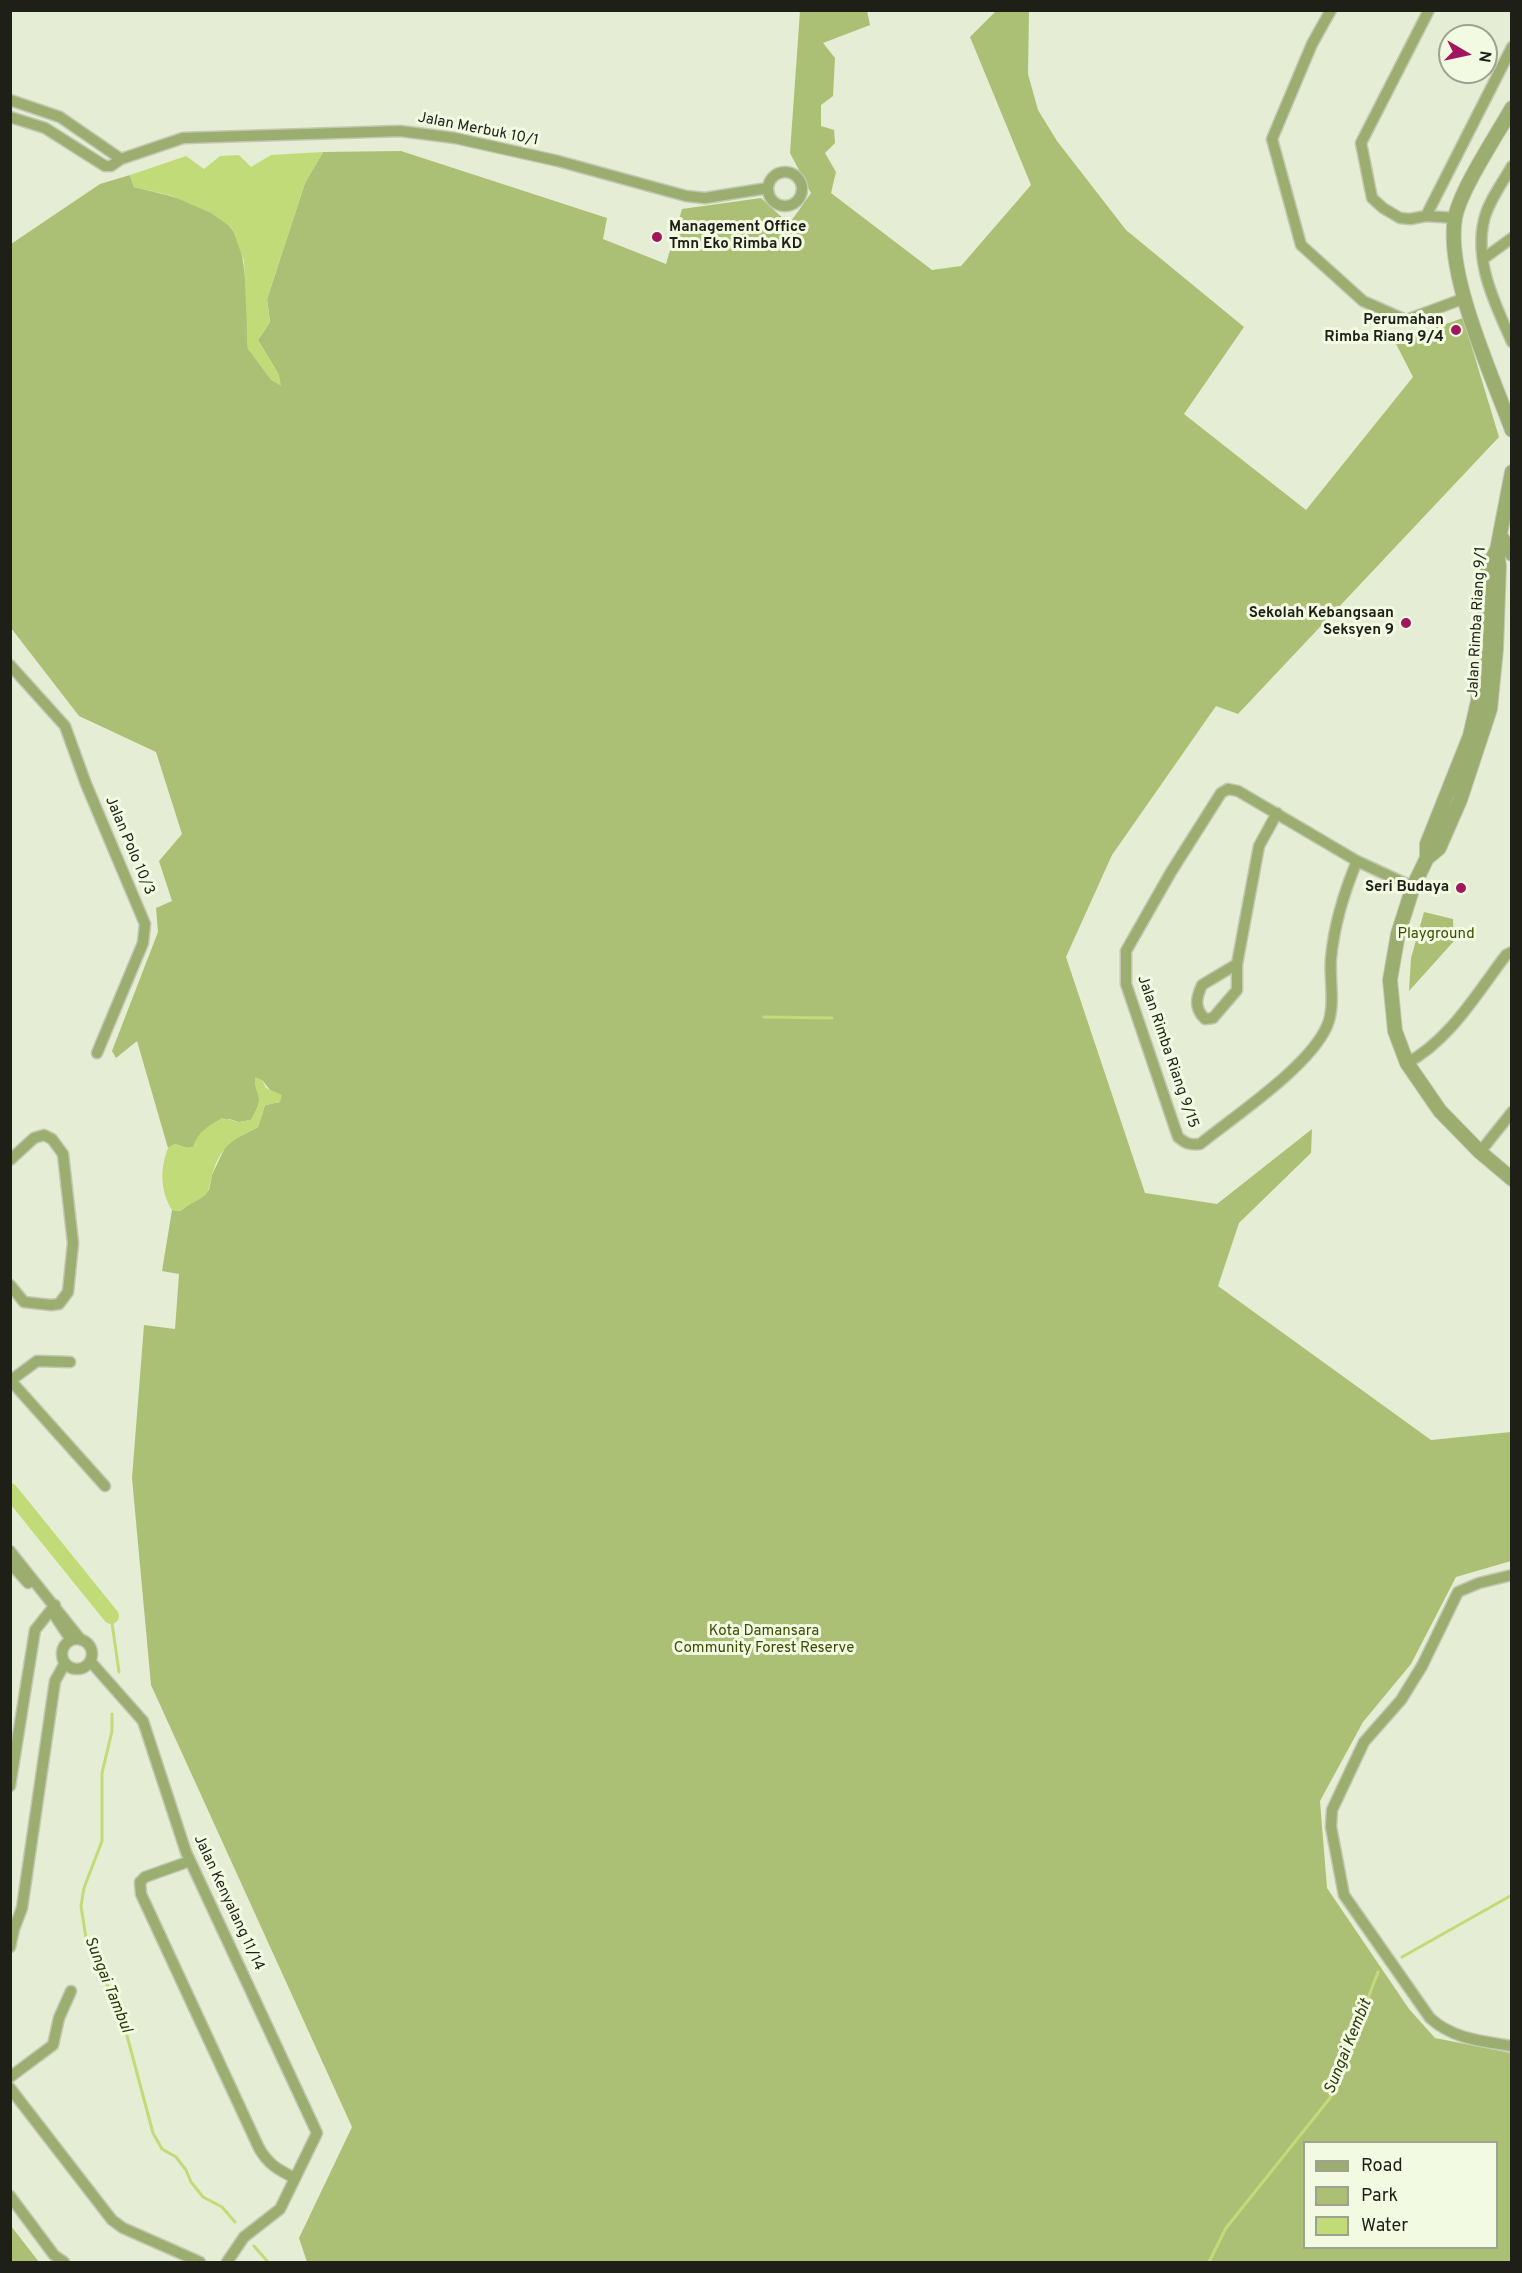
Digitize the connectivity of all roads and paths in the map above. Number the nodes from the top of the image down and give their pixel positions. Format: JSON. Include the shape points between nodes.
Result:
{"nodes":[{"id":1,"x":1331,"y":10,"type":"edge"},
{"id":2,"x":1429,"y":10,"type":"edge"},
{"id":3,"x":1512,"y":46,"type":"edge"},
{"id":4,"x":10,"y":100,"type":"edge"},
{"id":5,"x":1512,"y":108,"type":"edge"},
{"id":6,"x":10,"y":117,"type":"edge"},
{"id":7,"x":121,"y":159,"type":"junction"},
{"id":8,"x":1512,"y":165,"type":"edge"},
{"id":9,"x":768,"y":188,"type":"dead end"},
{"id":10,"x":1426,"y":216,"type":"junction"},
{"id":11,"x":1455,"y":218,"type":"junction"},
{"id":12,"x":1512,"y":238,"type":"edge"},
{"id":13,"x":1482,"y":259,"type":"junction"},
{"id":14,"x":1464,"y":298,"type":"junction"},
{"id":15,"x":1512,"y":342,"type":"edge"},
{"id":16,"x":1512,"y":430,"type":"edge"},
{"id":17,"x":1512,"y":472,"type":"edge"},
{"id":18,"x":1500,"y":535,"type":"junction"},
{"id":19,"x":1512,"y":554,"type":"edge"},
{"id":20,"x":1500,"y":566,"type":"edge"},
{"id":21,"x":1512,"y":573,"type":"edge"},
{"id":22,"x":1498,"y":592,"type":"junction"},
{"id":23,"x":10,"y":665,"type":"edge"},
{"id":24,"x":1454,"y":798,"type":"junction"},
{"id":25,"x":1277,"y":813,"type":"junction"},
{"id":26,"x":1358,"y":861,"type":"junction"},
{"id":27,"x":1413,"y":887,"type":"junction"},
{"id":28,"x":1512,"y":952,"type":"edge"},
{"id":29,"x":1237,"y":964,"type":"junction"},
{"id":30,"x":97,"y":1053,"type":"dead end"},
{"id":31,"x":1407,"y":1063,"type":"junction"},
{"id":32,"x":1512,"y":1112,"type":"edge"},
{"id":33,"x":1480,"y":1152,"type":"junction"},
{"id":34,"x":10,"y":1160,"type":"edge"},
{"id":35,"x":1512,"y":1179,"type":"edge"},
{"id":36,"x":10,"y":1285,"type":"edge"},
{"id":37,"x":70,"y":1362,"type":"dead end"},
{"id":38,"x":11,"y":1381,"type":"edge"},
{"id":39,"x":105,"y":1486,"type":"dead end"},
{"id":40,"x":10,"y":1551,"type":"edge"},
{"id":41,"x":10,"y":1563,"type":"edge"},
{"id":42,"x":1512,"y":1575,"type":"edge"},
{"id":43,"x":52,"y":1607,"type":"junction"},
{"id":44,"x":76,"y":1640,"type":"junction"},
{"id":45,"x":90,"y":1661,"type":"junction"},
{"id":46,"x":65,"y":1663,"type":"junction"},
{"id":47,"x":10,"y":1786,"type":"edge"},
{"id":48,"x":190,"y":1861,"type":"junction"},
{"id":49,"x":10,"y":1947,"type":"edge"},
{"id":50,"x":71,"y":1991,"type":"dead end"},
{"id":51,"x":1512,"y":2046,"type":"edge"},
{"id":52,"x":10,"y":2077,"type":"edge"},
{"id":53,"x":10,"y":2088,"type":"edge"},
{"id":54,"x":295,"y":2178,"type":"junction"},
{"id":55,"x":10,"y":2196,"type":"edge"},
{"id":56,"x":64,"y":2262,"type":"edge"},
{"id":57,"x":200,"y":2262,"type":"edge"},
{"id":58,"x":227,"y":2262,"type":"edge"}],
"edges":[{"from":1,"to":14,"type":"street","via":[[1312,44],[1272,139],[1300,245],[1363,302],[1406,320]]},
{"from":2,"to":10,"type":"street","via":[[1361,142],[1372,198],[1400,218]]},
{"from":3,"to":10,"type":"street"},
{"from":4,"to":7,"type":"street","via":[[60,117]]},
{"from":5,"to":11,"type":"street"},
{"from":6,"to":7,"type":"street","name":"Jalan Merbuk 10/1","via":[[45,128],[105,166]]},
{"from":7,"to":9,"type":"street","name":"Jalan Merbuk 10/1","via":[[183,138],[400,131],[446,136],[558,161],[686,196],[705,198]]},
{"from":8,"to":13,"type":"street","via":[[1484,219]]},
{"from":10,"to":11,"type":"street"},
{"from":11,"to":14,"type":"street","via":[[1454,258]]},
{"from":12,"to":13,"type":"street"},
{"from":13,"to":15,"type":"street","via":[[1490,294]]},
{"from":14,"to":16,"type":"street"},
{"from":17,"to":18,"type":"street","name":"Jalan Rimba Riang 9/1"},
{"from":18,"to":19,"type":"street"},
{"from":18,"to":20,"type":"street","name":"Jalan Rimba Riang 9/1"},
{"from":20,"to":22,"type":"street","name":"Jalan Rimba Riang 9/1"},
{"from":20,"to":24,"type":"street","via":[[1478,701]]},
{"from":21,"to":22,"type":"street"},
{"from":22,"to":24,"type":"street","name":"Jalan Rimba Riang 9/1","via":[[1490,709]]},
{"from":23,"to":30,"type":"street","name":"Jalan Polo 10/3","via":[[65,726],[145,924],[143,943]]},
{"from":24,"to":27,"type":"street","name":"Jalan Rimba Riang 9/1","via":[[1439,848],[1427,858]]},
{"from":25,"to":26,"type":"street","name":"Jalan Rimba Riang 9/15"},
{"from":25,"to":26,"type":"street","name":"Jalan Rimba Riang 9/15","via":[[1238,791],[1221,792],[1126,951],[1126,984],[1178,1137],[1185,1143],[1200,1144],[1285,1076],[1327,1027],[1331,957],[1348,881]]},
{"from":25,"to":29,"type":"street","via":[[1259,846]]},
{"from":26,"to":27,"type":"street","name":"Jalan Rimba Riang 9/15"},
{"from":27,"to":31,"type":"street","name":"Jalan Rimba Riang 9/1","via":[[1398,934],[1390,980],[1395,1031]]},
{"from":28,"to":31,"type":"street","via":[[1441,1039],[1428,1052]]},
{"from":29,"to":29,"type":"street","via":[[1237,990],[1213,1018],[1205,1019],[1197,1004],[1202,985]]},
{"from":31,"to":33,"type":"street","name":"Jalan Rimba Riang 9/1","via":[[1440,1111]]},
{"from":32,"to":33,"type":"street"},
{"from":33,"to":35,"type":"street","name":"Jalan Rimba Riang 9/1"},
{"from":34,"to":36,"type":"street","via":[[34,1138],[52,1138],[63,1154],[73,1243],[68,1292],[59,1304],[24,1302]]},
{"from":37,"to":38,"type":"street","via":[[36,1360]]},
{"from":38,"to":39,"type":"street"},
{"from":40,"to":43,"type":"street"},
{"from":41,"to":43,"type":"street"},
{"from":42,"to":51,"type":"street","via":[[1466,1588],[1453,1599],[1413,1683],[1358,1753],[1335,1801],[1330,1827],[1344,1895],[1430,2018],[1458,2037]]},
{"from":43,"to":44,"type":"street"},
{"from":43,"to":47,"type":"street","via":[[36,1630]]},
{"from":44,"to":45,"type":"street","via":[[89,1646]]},
{"from":44,"to":46,"type":"street","via":[[62,1650]]},
{"from":45,"to":46,"type":"street","via":[[78,1669]]},
{"from":45,"to":48,"type":"street","name":"Jalan Kenyalang 11/14","via":[[143,1721]]},
{"from":46,"to":49,"type":"street","via":[[55,1681],[22,1908]]},
{"from":48,"to":54,"type":"street","name":"Jalan Kenyalang 11/14","via":[[317,2133]]},
{"from":48,"to":54,"type":"street","via":[[145,1877],[140,1882],[141,1894],[266,2161]]},
{"from":50,"to":52,"type":"street","via":[[53,2045]]},
{"from":53,"to":57,"type":"street","via":[[112,2220]]},
{"from":54,"to":58,"type":"street","via":[[280,2209],[244,2237]]},
{"from":55,"to":56,"type":"street","via":[[54,2255]]}]}
